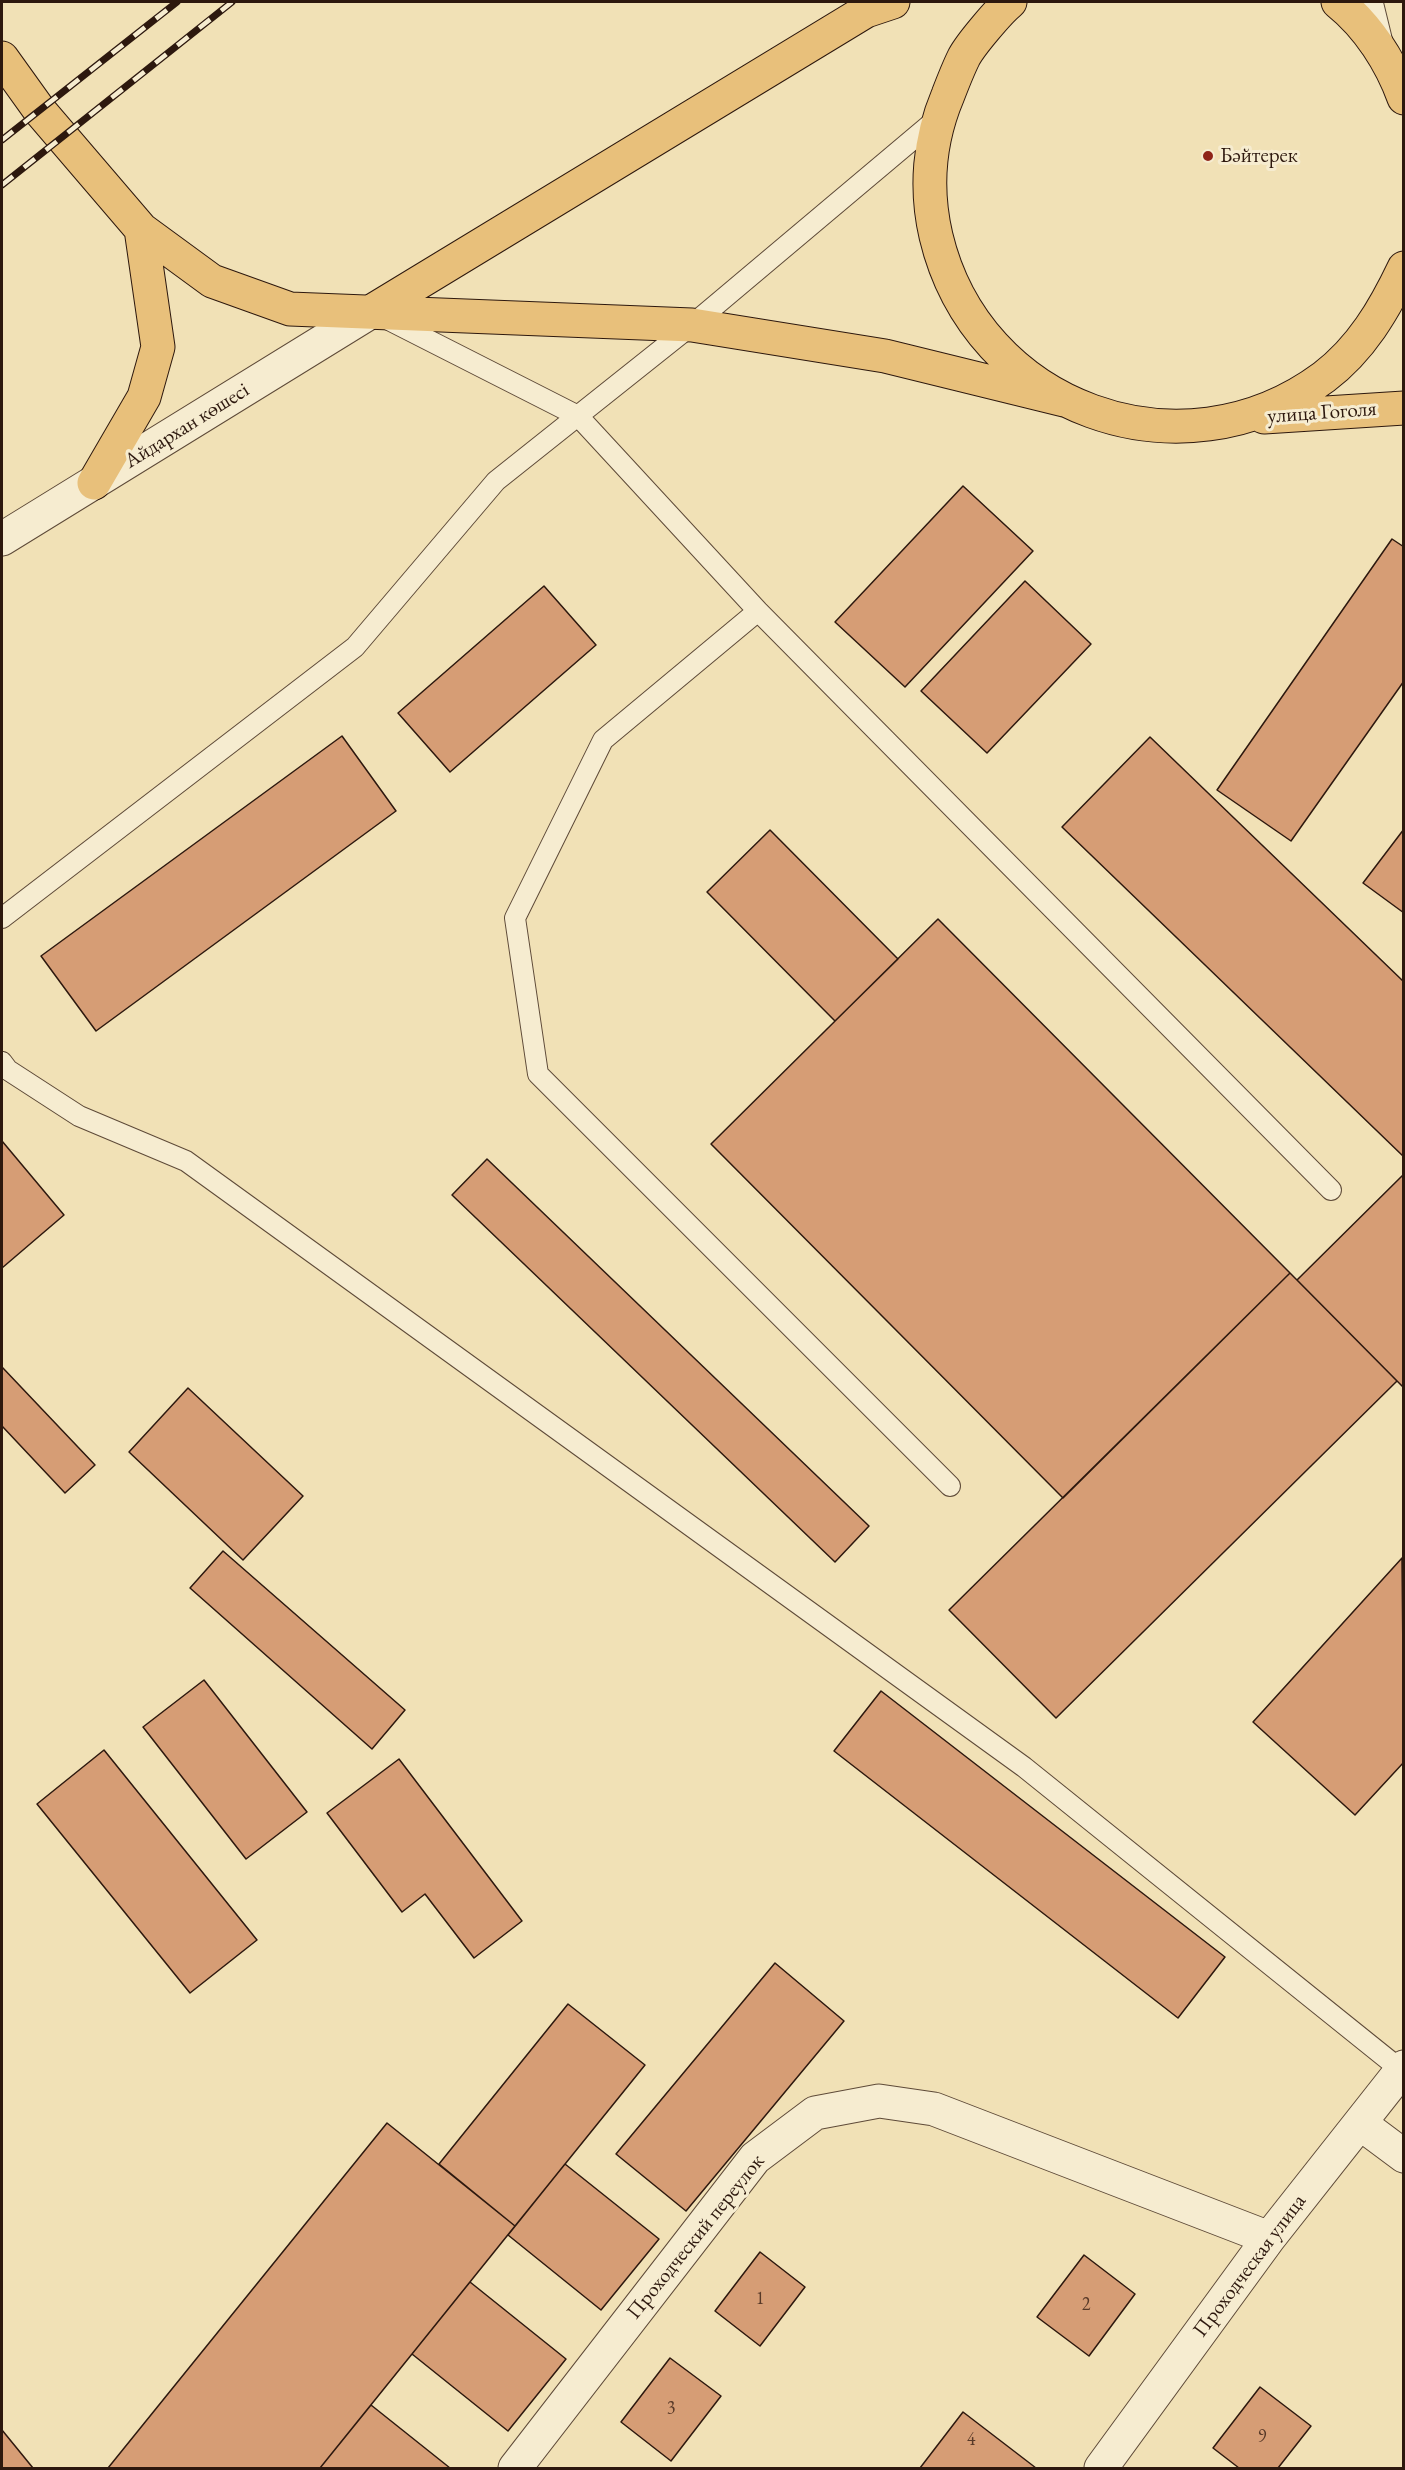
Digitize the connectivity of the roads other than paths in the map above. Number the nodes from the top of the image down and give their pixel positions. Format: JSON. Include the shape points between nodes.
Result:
{"nodes":[{"id":1,"x":893,"y":2,"type":"edge"},
{"id":2,"x":1010,"y":2,"type":"edge"},
{"id":3,"x":1338,"y":2,"type":"edge"},
{"id":4,"x":1366,"y":2,"type":"edge"},
{"id":5,"x":1376,"y":43,"type":"junction"},
{"id":6,"x":2,"y":58,"type":"edge"},
{"id":7,"x":1402,"y":86,"type":"edge"},
{"id":8,"x":938,"y":118,"type":"junction"},
{"id":9,"x":141,"y":229,"type":"junction"},
{"id":10,"x":1404,"y":268,"type":"edge"},
{"id":11,"x":372,"y":311,"type":"junction"},
{"id":12,"x":692,"y":325,"type":"junction"},
{"id":13,"x":1064,"y":400,"type":"junction"},
{"id":14,"x":1404,"y":408,"type":"edge"},
{"id":15,"x":578,"y":416,"type":"junction"},
{"id":16,"x":1241,"y":418,"type":"junction"},
{"id":17,"x":94,"y":483,"type":"junction"},
{"id":18,"x":2,"y":538,"type":"edge"},
{"id":19,"x":758,"y":611,"type":"junction"},
{"id":20,"x":2,"y":918,"type":"edge"},
{"id":21,"x":2,"y":1062,"type":"edge"},
{"id":22,"x":1331,"y":1190,"type":"dead end"},
{"id":23,"x":950,"y":1486,"type":"dead end"},
{"id":24,"x":1402,"y":2068,"type":"edge"},
{"id":25,"x":1361,"y":2124,"type":"junction"},
{"id":26,"x":1404,"y":2156,"type":"edge"},
{"id":27,"x":1269,"y":2238,"type":"junction"},
{"id":28,"x":515,"y":2469,"type":"edge"},
{"id":29,"x":1101,"y":2469,"type":"edge"}],
"edges":[{"from":1,"to":11,"type":"main road","via":[[866,11]]},
{"from":2,"to":8,"type":"main road","via":[[965,56]]},
{"from":3,"to":5,"type":"main road"},
{"from":4,"to":5,"type":"street"},
{"from":5,"to":7,"type":"main road"},
{"from":6,"to":9,"type":"main road","via":[[40,111]]},
{"from":8,"to":12,"type":"lane"},
{"from":8,"to":13,"type":"main road","via":[[930,165],[931,213],[942,259],[957,295],[989,342],[1023,375]]},
{"from":9,"to":11,"type":"main road","via":[[213,280],[290,309]]},
{"from":9,"to":17,"type":"main road","via":[[158,347],[144,398]]},
{"from":10,"to":16,"type":"main road","via":[[1386,306],[1359,344],[1324,376],[1285,401]]},
{"from":11,"to":12,"type":"main road"},
{"from":11,"to":15,"type":"lane"},
{"from":11,"to":17,"type":"street","name":"Айдархан көшесі"},
{"from":12,"to":13,"type":"main road","via":[[885,356]]},
{"from":12,"to":15,"type":"lane"},
{"from":13,"to":16,"type":"main road","via":[[1106,417],[1151,426],[1196,426]]},
{"from":14,"to":16,"type":"main road","name":"улица Гоголя"},
{"from":15,"to":19,"type":"lane"},
{"from":15,"to":20,"type":"lane","via":[[496,481],[355,647]]},
{"from":17,"to":18,"type":"street","name":"Айдархан көшесі"},
{"from":19,"to":22,"type":"lane"},
{"from":19,"to":23,"type":"lane","via":[[603,740],[514,918],[538,1074]]},
{"from":21,"to":24,"type":"lane","via":[[8,1070],[79,1116],[186,1161],[1024,1767]]},
{"from":24,"to":25,"type":"street","name":"Проходческая улица"},
{"from":25,"to":26,"type":"street"},
{"from":25,"to":27,"type":"street","name":"Проходческая улица"},
{"from":27,"to":28,"type":"street","name":"Проходческий переулок","via":[[934,2109],[879,2101],[815,2113],[754,2158]]},
{"from":27,"to":29,"type":"street","name":"Проходческая улица"}]}
